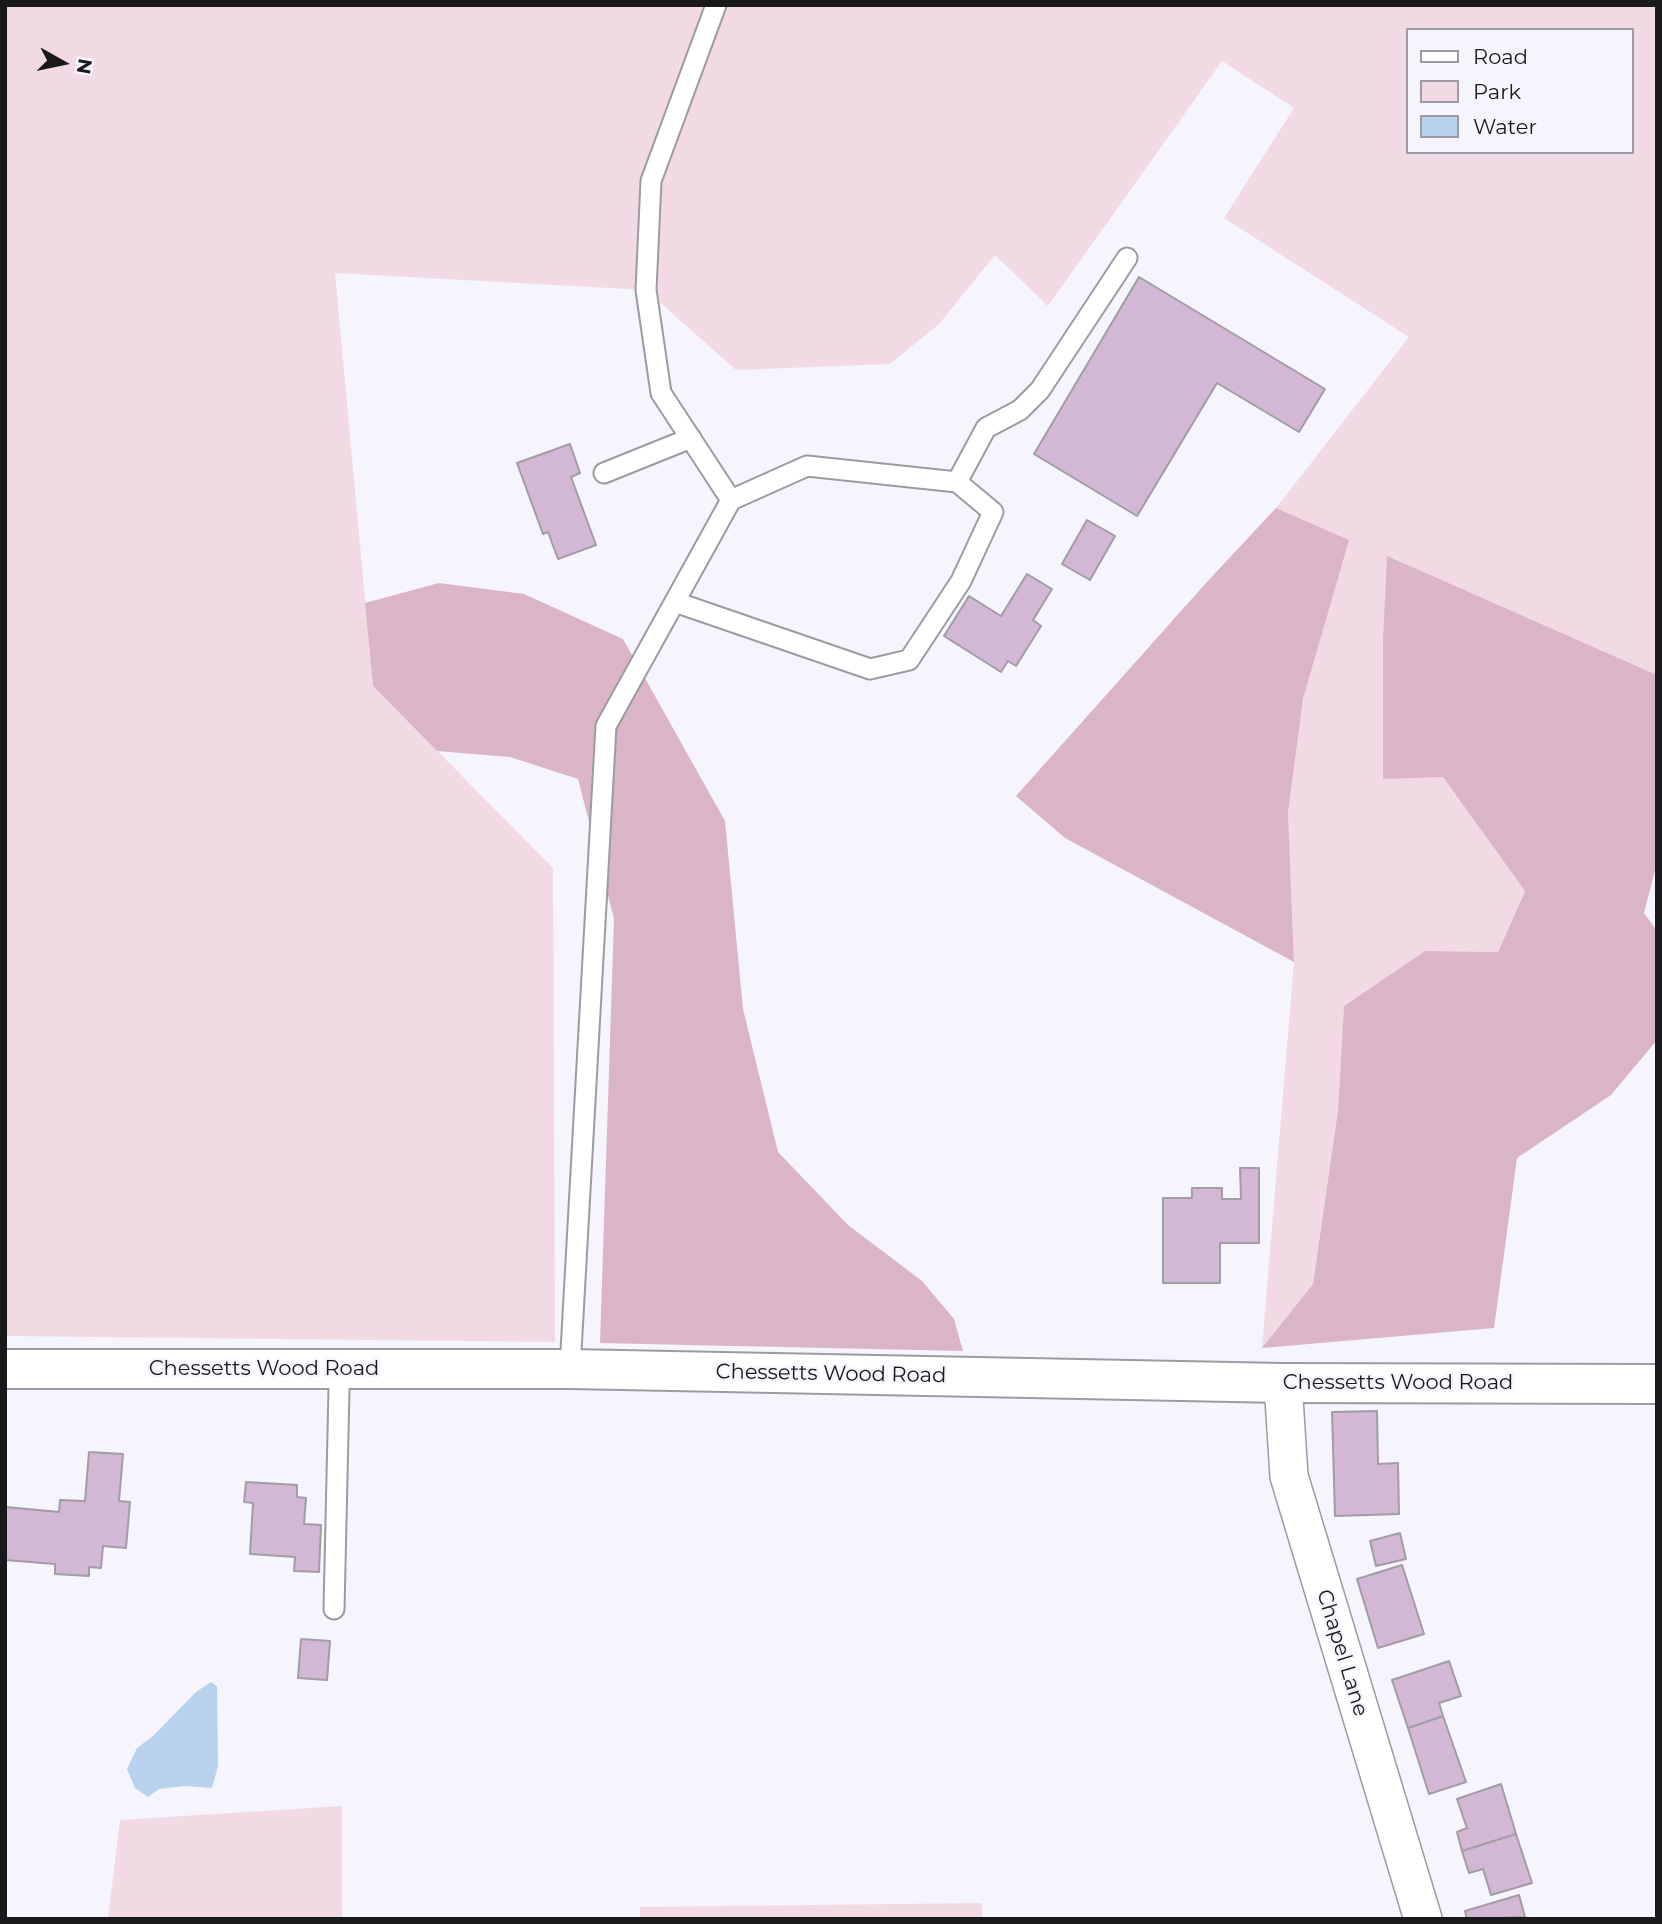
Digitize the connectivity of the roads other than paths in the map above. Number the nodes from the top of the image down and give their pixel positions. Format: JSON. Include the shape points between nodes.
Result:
{"nodes":[{"id":1,"x":716,"y":5,"type":"edge"},
{"id":2,"x":1127,"y":258,"type":"dead end"},
{"id":3,"x":691,"y":438,"type":"junction"},
{"id":4,"x":604,"y":473,"type":"dead end"},
{"id":5,"x":957,"y":482,"type":"junction"},
{"id":6,"x":731,"y":499,"type":"junction"},
{"id":7,"x":675,"y":602,"type":"junction"},
{"id":8,"x":5,"y":1369,"type":"edge"},
{"id":9,"x":342,"y":1369,"type":"junction"},
{"id":10,"x":570,"y":1369,"type":"junction"},
{"id":11,"x":1283,"y":1382,"type":"junction"},
{"id":12,"x":1657,"y":1384,"type":"edge"},
{"id":13,"x":334,"y":1609,"type":"dead end"},
{"id":14,"x":1423,"y":1919,"type":"edge"}],
"edges":[{"from":1,"to":3,"type":"lane","via":[[651,181],[646,290],[661,393]]},
{"from":2,"to":5,"type":"lane","via":[[1040,390],[1020,410],[986,428]]},
{"from":3,"to":4,"type":"lane"},
{"from":3,"to":6,"type":"lane"},
{"from":5,"to":6,"type":"lane","via":[[807,466]]},
{"from":5,"to":7,"type":"lane","via":[[993,512],[961,581],[909,660],[870,669]]},
{"from":6,"to":7,"type":"lane"},
{"from":7,"to":10,"type":"lane","via":[[606,726]]},
{"from":8,"to":9,"type":"street","name":"Chessetts Wood Road"},
{"from":9,"to":10,"type":"street","name":"Chessetts Wood Road"},
{"from":9,"to":13,"type":"lane"},
{"from":10,"to":11,"type":"street","name":"Chessetts Wood Road"},
{"from":11,"to":12,"type":"street","name":"Chessetts Wood Road"},
{"from":11,"to":14,"type":"street","name":"Chapel Lane","via":[[1289,1476]]}]}
